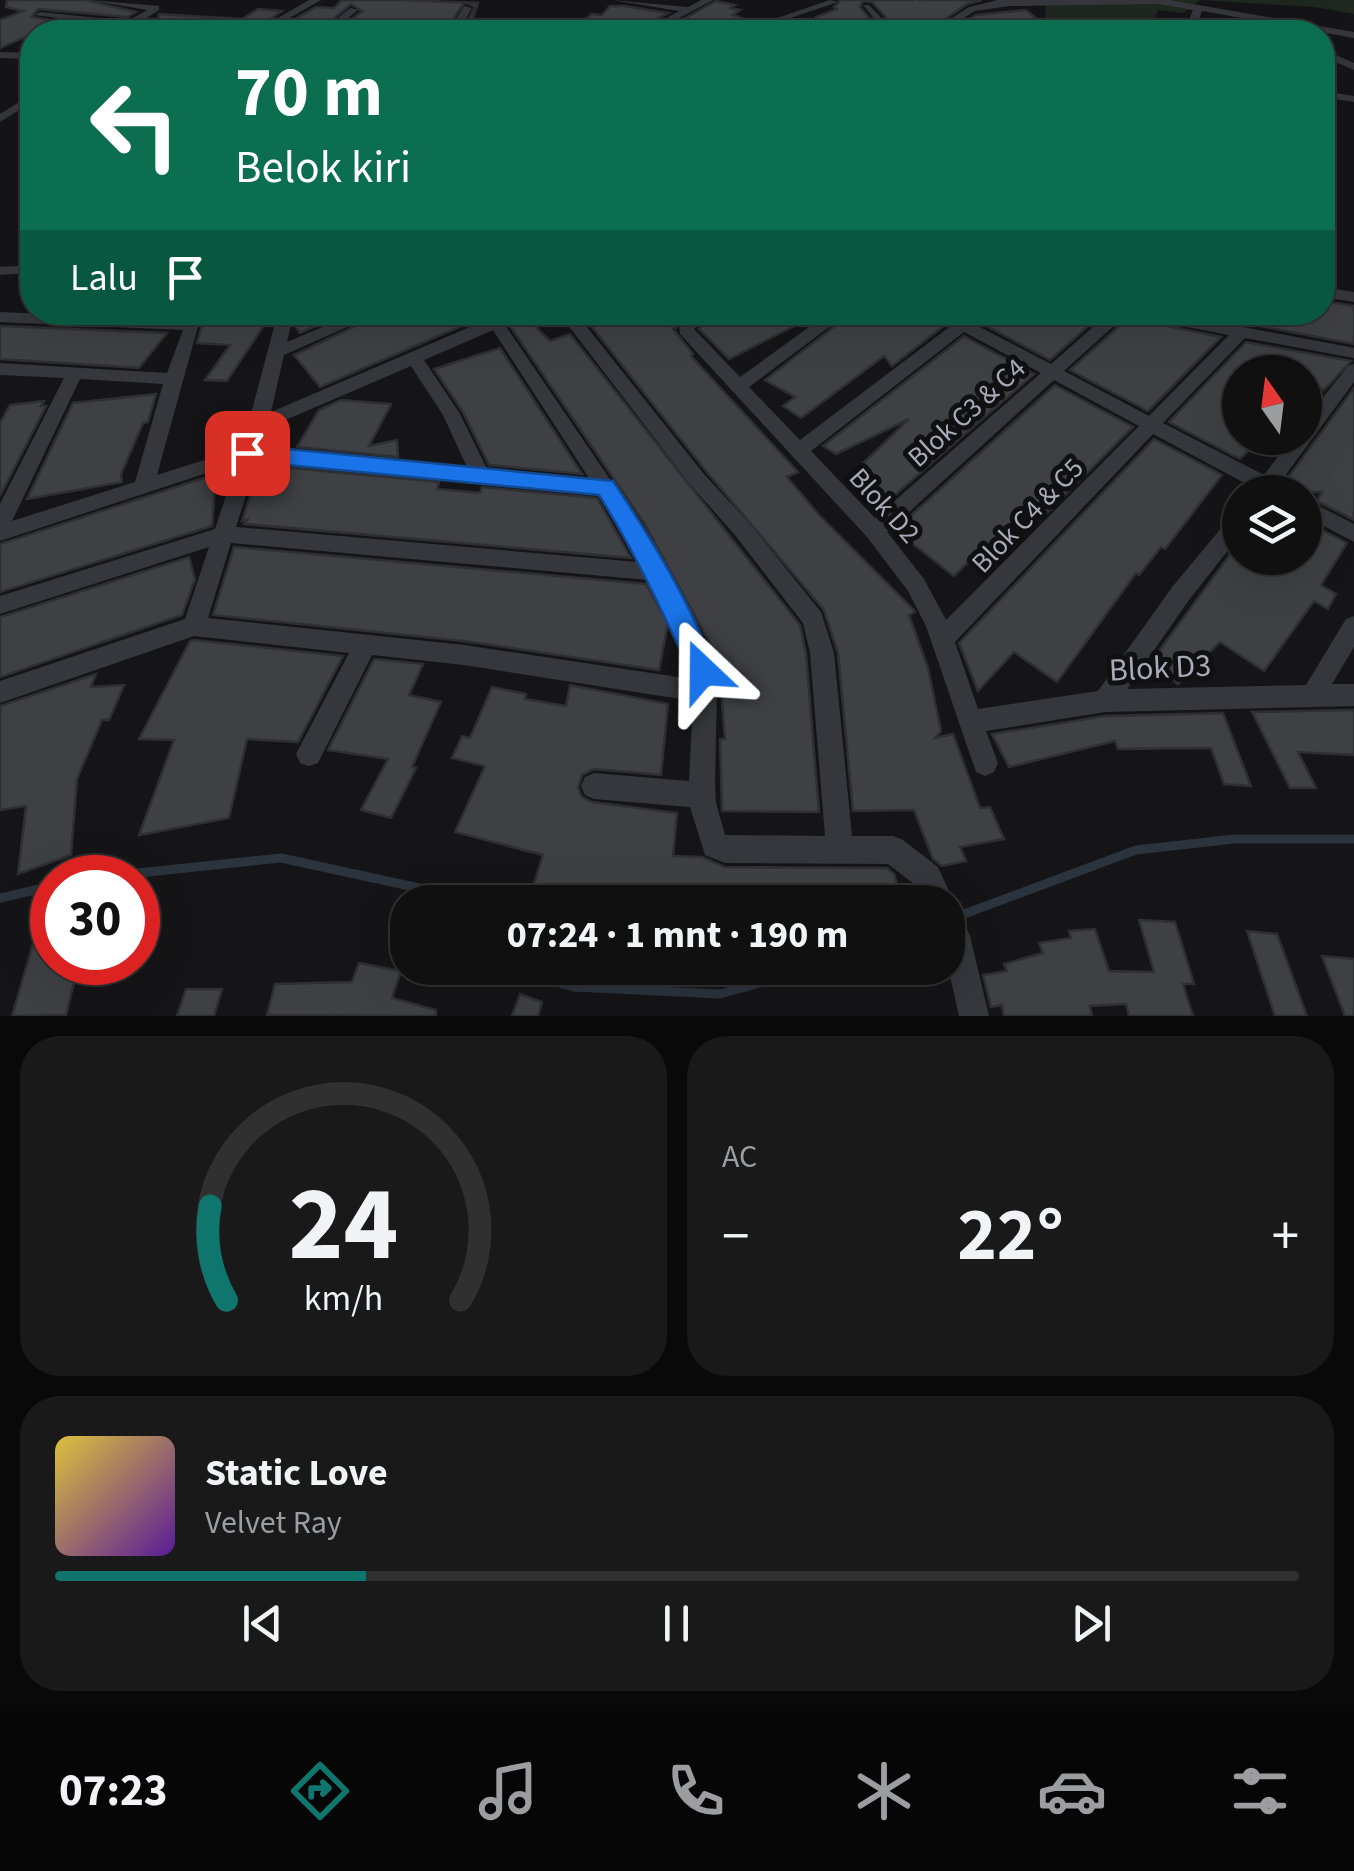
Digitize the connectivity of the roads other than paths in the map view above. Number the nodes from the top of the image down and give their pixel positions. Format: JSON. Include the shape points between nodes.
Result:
{"nodes":[{"id":1,"x":94,"y":0,"type":"edge"},
{"id":2,"x":316,"y":0,"type":"edge"},
{"id":3,"x":616,"y":0,"type":"edge"},
{"id":4,"x":708,"y":0,"type":"edge"},
{"id":5,"x":1006,"y":1,"type":"edge"},
{"id":6,"x":833,"y":2,"type":"edge"},
{"id":7,"x":60,"y":5,"type":"dead end"},
{"id":8,"x":1200,"y":6,"type":"junction"},
{"id":9,"x":866,"y":7,"type":"dead end"},
{"id":10,"x":467,"y":8,"type":"dead end"},
{"id":11,"x":352,"y":10,"type":"dead end"},
{"id":12,"x":689,"y":10,"type":"junction"},
{"id":13,"x":1227,"y":10,"type":"junction"},
{"id":14,"x":65,"y":20,"type":"edge"},
{"id":15,"x":137,"y":20,"type":"edge"},
{"id":16,"x":280,"y":20,"type":"edge"},
{"id":17,"x":340,"y":20,"type":"edge"},
{"id":18,"x":460,"y":20,"type":"edge"},
{"id":19,"x":670,"y":20,"type":"edge"},
{"id":20,"x":778,"y":20,"type":"edge"},
{"id":21,"x":878,"y":20,"type":"edge"},
{"id":22,"x":954,"y":20,"type":"edge"},
{"id":23,"x":1194,"y":20,"type":"edge"},
{"id":24,"x":1243,"y":20,"type":"edge"},
{"id":25,"x":1280,"y":20,"type":"edge"},
{"id":26,"x":191,"y":325,"type":"edge"},
{"id":27,"x":283,"y":325,"type":"edge"},
{"id":28,"x":342,"y":325,"type":"edge"},
{"id":29,"x":491,"y":325,"type":"edge"},
{"id":30,"x":497,"y":325,"type":"edge"},
{"id":31,"x":576,"y":325,"type":"edge"},
{"id":32,"x":690,"y":325,"type":"edge"},
{"id":33,"x":824,"y":325,"type":"edge"},
{"id":34,"x":1105,"y":325,"type":"edge"},
{"id":35,"x":1205,"y":325,"type":"edge"},
{"id":36,"x":964,"y":326,"type":"joint"},
{"id":37,"x":1242,"y":332,"type":"junction"},
{"id":38,"x":277,"y":352,"type":"junction"},
{"id":39,"x":1354,"y":353,"type":"edge"},
{"id":40,"x":414,"y":358,"type":"junction"},
{"id":41,"x":0,"y":370,"type":"edge"},
{"id":42,"x":1354,"y":370,"type":"edge"},
{"id":43,"x":75,"y":373,"type":"junction"},
{"id":44,"x":1049,"y":374,"type":"junction"},
{"id":45,"x":172,"y":379,"type":"junction"},
{"id":46,"x":738,"y":386,"type":"junction"},
{"id":47,"x":1322,"y":411,"type":"edge"},
{"id":48,"x":260,"y":424,"type":"junction"},
{"id":49,"x":1151,"y":426,"type":"junction"},
{"id":50,"x":798,"y":451,"type":"junction"},
{"id":51,"x":247,"y":453,"type":"junction"},
{"id":52,"x":480,"y":474,"type":"junction"},
{"id":53,"x":1241,"y":475,"type":"edge"},
{"id":54,"x":144,"y":486,"type":"junction"},
{"id":55,"x":606,"y":487,"type":"junction"},
{"id":56,"x":1322,"y":516,"type":"edge"},
{"id":57,"x":0,"y":524,"type":"edge"},
{"id":58,"x":874,"y":531,"type":"junction"},
{"id":59,"x":0,"y":533,"type":"edge"},
{"id":60,"x":225,"y":534,"type":"junction"},
{"id":61,"x":1354,"y":534,"type":"edge"},
{"id":62,"x":1222,"y":542,"type":"edge"},
{"id":63,"x":654,"y":572,"type":"junction"},
{"id":64,"x":0,"y":605,"type":"edge"},
{"id":65,"x":194,"y":626,"type":"junction"},
{"id":66,"x":1354,"y":626,"type":"edge"},
{"id":67,"x":942,"y":641,"type":"junction"},
{"id":68,"x":366,"y":644,"type":"junction"},
{"id":69,"x":0,"y":692,"type":"edge"},
{"id":70,"x":704,"y":692,"type":"junction"},
{"id":71,"x":1314,"y":693,"type":"junction"},
{"id":72,"x":1354,"y":695,"type":"edge"},
{"id":73,"x":1105,"y":700,"type":"junction"},
{"id":74,"x":970,"y":722,"type":"junction"},
{"id":75,"x":309,"y":754,"type":"dead end"},
{"id":76,"x":985,"y":763,"type":"dead end"},
{"id":77,"x":594,"y":786,"type":"dead end"},
{"id":78,"x":704,"y":796,"type":"junction"},
{"id":79,"x":840,"y":848,"type":"junction"},
{"id":80,"x":929,"y":885,"type":"edge"},
{"id":81,"x":965,"y":981,"type":"edge"},
{"id":82,"x":974,"y":1016,"type":"edge"}],
"edges":[{"from":1,"to":15,"type":"street","via":[[156,8]]},
{"from":2,"to":16,"type":"street"},
{"from":3,"to":12,"type":"street"},
{"from":4,"to":12,"type":"street"},
{"from":5,"to":8,"type":"street"},
{"from":5,"to":22,"type":"street"},
{"from":6,"to":20,"type":"street"},
{"from":7,"to":14,"type":"street","via":[[40,16]]},
{"from":8,"to":13,"type":"street"},
{"from":8,"to":23,"type":"street"},
{"from":9,"to":21,"type":"street"},
{"from":10,"to":18,"type":"street"},
{"from":11,"to":17,"type":"street"},
{"from":12,"to":19,"type":"street"},
{"from":13,"to":24,"type":"street"},
{"from":13,"to":25,"type":"street"},
{"from":26,"to":45,"type":"street"},
{"from":27,"to":38,"type":"street"},
{"from":28,"to":38,"type":"street"},
{"from":29,"to":40,"type":"street"},
{"from":30,"to":55,"type":"street"},
{"from":31,"to":79,"type":"street","via":[[813,619]]},
{"from":32,"to":46,"type":"street","name":"Blok D2","via":[[686,330]]},
{"from":33,"to":46,"type":"street"},
{"from":34,"to":44,"type":"street","name":"Blok C3 & C4"},
{"from":35,"to":37,"type":"street"},
{"from":36,"to":44,"type":"street"},
{"from":36,"to":50,"type":"street"},
{"from":37,"to":39,"type":"street"},
{"from":37,"to":49,"type":"street","name":"Blok C4 & C5"},
{"from":38,"to":48,"type":"street"},
{"from":40,"to":48,"type":"street"},
{"from":40,"to":52,"type":"street"},
{"from":41,"to":43,"type":"street"},
{"from":42,"to":47,"type":"street"},
{"from":43,"to":45,"type":"street"},
{"from":43,"to":57,"type":"street"},
{"from":44,"to":49,"type":"street"},
{"from":44,"to":58,"type":"street","name":"Blok C3 & C4"},
{"from":45,"to":54,"type":"street"},
{"from":46,"to":50,"type":"street","name":"Blok D2"},
{"from":48,"to":51,"type":"street"},
{"from":49,"to":53,"type":"street"},
{"from":49,"to":67,"type":"street","name":"Blok C4 & C5"},
{"from":50,"to":58,"type":"street","name":"Blok D2"},
{"from":51,"to":52,"type":"street"},
{"from":51,"to":54,"type":"street"},
{"from":51,"to":60,"type":"street"},
{"from":52,"to":55,"type":"street"},
{"from":54,"to":59,"type":"street"},
{"from":55,"to":63,"type":"street"},
{"from":56,"to":61,"type":"street"},
{"from":58,"to":67,"type":"street","name":"Blok D2","via":[[922,594]]},
{"from":60,"to":63,"type":"street"},
{"from":60,"to":64,"type":"street"},
{"from":60,"to":65,"type":"street"},
{"from":62,"to":73,"type":"street"},
{"from":63,"to":70,"type":"street","via":[[691,639]]},
{"from":65,"to":68,"type":"street"},
{"from":65,"to":69,"type":"street"},
{"from":66,"to":71,"type":"street"},
{"from":67,"to":74,"type":"street","name":"Blok D2"},
{"from":68,"to":70,"type":"street"},
{"from":68,"to":75,"type":"street"},
{"from":70,"to":78,"type":"street"},
{"from":71,"to":72,"type":"street","name":"Blok D3"},
{"from":71,"to":73,"type":"street","name":"Blok D3"},
{"from":73,"to":74,"type":"street","name":"Blok D3"},
{"from":74,"to":76,"type":"street","name":"Blok D2"},
{"from":77,"to":78,"type":"street"},
{"from":78,"to":79,"type":"street","via":[[706,821],[720,848]]},
{"from":79,"to":80,"type":"street","via":[[893,850]]},
{"from":81,"to":82,"type":"street"}]}
